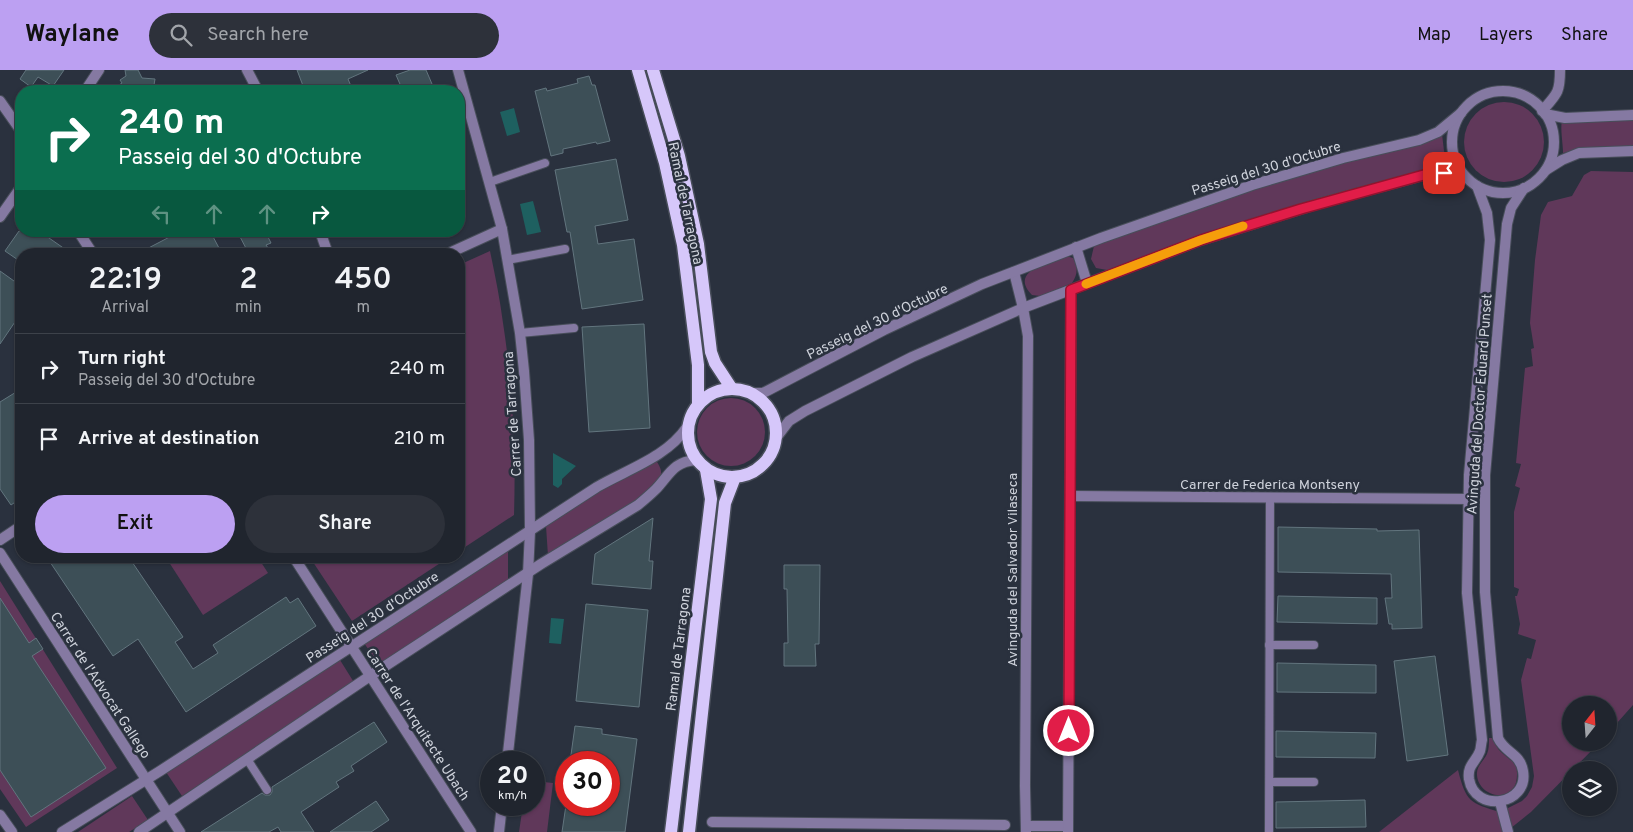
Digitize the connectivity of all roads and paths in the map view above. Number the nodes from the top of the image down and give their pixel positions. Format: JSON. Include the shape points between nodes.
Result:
{"nodes":[{"id":1,"x":99,"y":70,"type":"edge"},
{"id":2,"x":247,"y":70,"type":"edge"},
{"id":3,"x":458,"y":70,"type":"edge"},
{"id":4,"x":638,"y":70,"type":"edge"},
{"id":5,"x":654,"y":70,"type":"edge"},
{"id":6,"x":1560,"y":70,"type":"edge"},
{"id":7,"x":89,"y":85,"type":"edge"},
{"id":8,"x":255,"y":85,"type":"edge"},
{"id":9,"x":462,"y":85,"type":"edge"},
{"id":10,"x":465,"y":94,"type":"edge"},
{"id":11,"x":0,"y":101,"type":"edge"},
{"id":12,"x":1543,"y":112,"type":"junction"},
{"id":13,"x":1461,"y":113,"type":"junction"},
{"id":14,"x":1633,"y":115,"type":"edge"},
{"id":15,"x":15,"y":122,"type":"edge"},
{"id":16,"x":1633,"y":150,"type":"edge"},
{"id":17,"x":545,"y":163,"type":"dead end"},
{"id":18,"x":1545,"y":170,"type":"junction"},
{"id":19,"x":1465,"y":177,"type":"junction"},
{"id":20,"x":490,"y":182,"type":"junction"},
{"id":21,"x":1477,"y":186,"type":"junction"},
{"id":22,"x":1524,"y":188,"type":"junction"},
{"id":23,"x":15,"y":196,"type":"edge"},
{"id":24,"x":0,"y":217,"type":"edge"},
{"id":25,"x":502,"y":229,"type":"junction"},
{"id":26,"x":82,"y":237,"type":"edge"},
{"id":27,"x":1076,"y":247,"type":"junction"},
{"id":28,"x":89,"y":248,"type":"edge"},
{"id":29,"x":460,"y":248,"type":"edge"},
{"id":30,"x":565,"y":249,"type":"dead end"},
{"id":31,"x":508,"y":260,"type":"junction"},
{"id":32,"x":1014,"y":272,"type":"junction"},
{"id":33,"x":1087,"y":283,"type":"junction"},
{"id":34,"x":1071,"y":290,"type":"junction"},
{"id":35,"x":1023,"y":308,"type":"junction"},
{"id":36,"x":574,"y":328,"type":"dead end"},
{"id":37,"x":520,"y":333,"type":"junction"},
{"id":38,"x":732,"y":389,"type":"junction"},
{"id":39,"x":752,"y":394,"type":"junction"},
{"id":40,"x":698,"y":404,"type":"junction"},
{"id":41,"x":687,"y":427,"type":"junction"},
{"id":42,"x":776,"y":438,"type":"junction"},
{"id":43,"x":696,"y":460,"type":"junction"},
{"id":44,"x":706,"y":470,"type":"junction"},
{"id":45,"x":735,"y":478,"type":"junction"},
{"id":46,"x":1070,"y":496,"type":"junction"},
{"id":47,"x":1270,"y":497,"type":"junction"},
{"id":48,"x":1470,"y":499,"type":"junction"},
{"id":49,"x":15,"y":530,"type":"edge"},
{"id":50,"x":530,"y":531,"type":"junction"},
{"id":51,"x":0,"y":540,"type":"edge"},
{"id":52,"x":0,"y":553,"type":"edge"},
{"id":53,"x":297,"y":563,"type":"edge"},
{"id":54,"x":528,"y":574,"type":"junction"},
{"id":55,"x":1314,"y":645,"type":"dead end"},
{"id":56,"x":1270,"y":646,"type":"junction"},
{"id":57,"x":351,"y":647,"type":"junction"},
{"id":58,"x":370,"y":676,"type":"junction"},
{"id":59,"x":508,"y":751,"type":"edge"},
{"id":60,"x":247,"y":759,"type":"junction"},
{"id":61,"x":146,"y":780,"type":"junction"},
{"id":62,"x":1270,"y":782,"type":"junction"},
{"id":63,"x":1314,"y":782,"type":"dead end"},
{"id":64,"x":267,"y":790,"type":"dead end"},
{"id":65,"x":1500,"y":802,"type":"junction"},
{"id":66,"x":167,"y":812,"type":"junction"},
{"id":67,"x":0,"y":815,"type":"edge"},
{"id":68,"x":501,"y":816,"type":"edge"},
{"id":69,"x":712,"y":822,"type":"dead end"},
{"id":70,"x":1005,"y":825,"type":"dead end"},
{"id":71,"x":1026,"y":829,"type":"edge"},
{"id":72,"x":1068,"y":829,"type":"edge"},
{"id":73,"x":12,"y":832,"type":"edge"},
{"id":74,"x":62,"y":832,"type":"edge"},
{"id":75,"x":139,"y":832,"type":"edge"},
{"id":76,"x":180,"y":832,"type":"edge"},
{"id":77,"x":471,"y":832,"type":"edge"},
{"id":78,"x":499,"y":832,"type":"edge"},
{"id":79,"x":671,"y":832,"type":"edge"},
{"id":80,"x":689,"y":832,"type":"edge"},
{"id":81,"x":1269,"y":832,"type":"edge"},
{"id":82,"x":1508,"y":832,"type":"edge"}],
"edges":[{"from":1,"to":7,"type":"street"},
{"from":2,"to":8,"type":"street"},
{"from":3,"to":9,"type":"street","name":"Carrer de Tarragona"},
{"from":4,"to":40,"type":"main road","name":"Ramal de Tarragona","via":[[665,164],[683,245],[698,365]]},
{"from":5,"to":38,"type":"main road","name":"Ramal de Tarragona","via":[[679,156],[698,244],[711,352]]},
{"from":6,"to":12,"type":"street","via":[[1557,95]]},
{"from":10,"to":20,"type":"street","name":"Carrer de Tarragona"},
{"from":11,"to":15,"type":"street"},
{"from":12,"to":13,"type":"street","via":[[1522,96],[1498,92],[1474,100]]},
{"from":12,"to":14,"type":"street","via":[[1565,118]]},
{"from":12,"to":18,"type":"street","via":[[1553,138],[1552,155]]},
{"from":13,"to":19,"type":"street","via":[[1454,129],[1452,146]]},
{"from":13,"to":27,"type":"street","name":"Passeig del 30 d'Octubre","via":[[1438,132],[1419,140],[1252,184]]},
{"from":16,"to":18,"type":"street","via":[[1579,153]]},
{"from":17,"to":20,"type":"lane"},
{"from":18,"to":22,"type":"street"},
{"from":19,"to":21,"type":"street"},
{"from":19,"to":33,"type":"street","via":[[1431,173],[1309,206],[1201,240]]},
{"from":20,"to":25,"type":"street","name":"Carrer de Tarragona"},
{"from":21,"to":22,"type":"street","via":[[1495,193]]},
{"from":21,"to":48,"type":"street","name":"Avinguda del Doctor Eduard Punset","via":[[1487,213],[1490,240],[1469,475]]},
{"from":22,"to":65,"type":"street","name":"Avinguda del Doctor Eduard Punset","via":[[1511,208],[1507,224],[1485,475],[1485,592],[1498,738],[1504,749],[1518,758],[1523,773],[1517,792]]},
{"from":23,"to":24,"type":"street"},
{"from":25,"to":29,"type":"street"},
{"from":25,"to":31,"type":"street","name":"Carrer de Tarragona"},
{"from":26,"to":28,"type":"street"},
{"from":27,"to":32,"type":"street","name":"Passeig del 30 d'Octubre"},
{"from":27,"to":33,"type":"street"},
{"from":30,"to":31,"type":"lane"},
{"from":31,"to":37,"type":"street","name":"Carrer de Tarragona"},
{"from":32,"to":35,"type":"street"},
{"from":32,"to":39,"type":"street","name":"Passeig del 30 d'Octubre","via":[[884,330],[763,393]]},
{"from":33,"to":34,"type":"street"},
{"from":34,"to":35,"type":"street"},
{"from":34,"to":46,"type":"street"},
{"from":35,"to":42,"type":"street","via":[[912,357],[805,411],[789,422]]},
{"from":35,"to":71,"type":"street","name":"Avinguda del Salvador Vilaseca","via":[[1028,336]]},
{"from":36,"to":37,"type":"lane"},
{"from":37,"to":50,"type":"street","name":"Carrer de Tarragona","via":[[529,440]]},
{"from":38,"to":39,"type":"main road"},
{"from":38,"to":40,"type":"main road","via":[[714,392]]},
{"from":39,"to":42,"type":"main road","via":[[771,412]]},
{"from":40,"to":41,"type":"main road"},
{"from":41,"to":43,"type":"main road","via":[[687,439]]},
{"from":41,"to":50,"type":"street","name":"Passeig del 30 d'Octubre","via":[[663,451],[597,487]]},
{"from":42,"to":45,"type":"main road","via":[[767,461],[747,475]]},
{"from":43,"to":44,"type":"main road"},
{"from":43,"to":54,"type":"street","via":[[672,468],[648,497]]},
{"from":44,"to":45,"type":"main road"},
{"from":44,"to":79,"type":"main road","name":"Ramal de Tarragona","via":[[711,499]]},
{"from":45,"to":80,"type":"main road","via":[[725,503]]},
{"from":46,"to":47,"type":"street","name":"Carrer de Federica Montseny"},
{"from":46,"to":72,"type":"street"},
{"from":47,"to":48,"type":"street","name":"Carrer de Federica Montseny"},
{"from":47,"to":56,"type":"lane"},
{"from":48,"to":65,"type":"street","name":"Avinguda del Doctor Eduard Punset","via":[[1467,593],[1482,740],[1470,768],[1469,779],[1480,797]]},
{"from":49,"to":51,"type":"street"},
{"from":50,"to":54,"type":"street","name":"Carrer de Tarragona"},
{"from":50,"to":57,"type":"street","name":"Passeig del 30 d'Octubre"},
{"from":52,"to":61,"type":"street","name":"Carrer de l'Advocat Gallego"},
{"from":53,"to":57,"type":"street","name":"Carrer de l'Arquitecte Ubach"},
{"from":54,"to":58,"type":"street"},
{"from":54,"to":59,"type":"street","name":"Carrer de Tarragona"},
{"from":55,"to":56,"type":"lane"},
{"from":56,"to":62,"type":"lane"},
{"from":57,"to":58,"type":"street","name":"Carrer de l'Arquitecte Ubach"},
{"from":57,"to":61,"type":"street","name":"Passeig del 30 d'Octubre"},
{"from":58,"to":60,"type":"street"},
{"from":58,"to":77,"type":"street","name":"Carrer de l'Arquitecte Ubach"},
{"from":60,"to":64,"type":"lane"},
{"from":60,"to":66,"type":"street"},
{"from":61,"to":66,"type":"street","name":"Carrer de l'Advocat Gallego"},
{"from":61,"to":74,"type":"street","name":"Passeig del 30 d'Octubre"},
{"from":62,"to":63,"type":"lane"},
{"from":62,"to":81,"type":"lane"},
{"from":65,"to":82,"type":"street"},
{"from":66,"to":75,"type":"street"},
{"from":66,"to":76,"type":"street","name":"Carrer de l'Advocat Gallego"},
{"from":67,"to":73,"type":"street"},
{"from":68,"to":78,"type":"street"},
{"from":69,"to":70,"type":"street"},
{"from":71,"to":72,"type":"street"}]}
